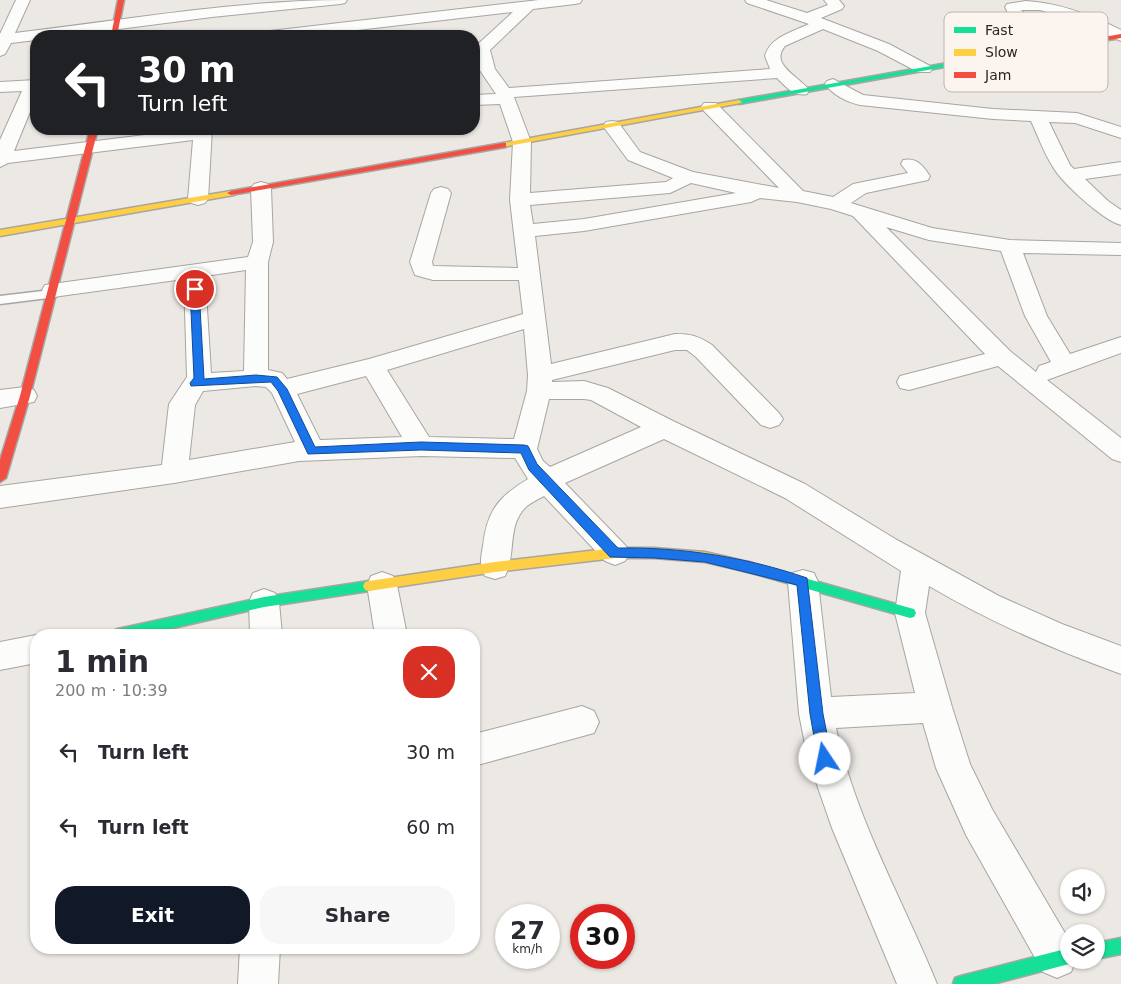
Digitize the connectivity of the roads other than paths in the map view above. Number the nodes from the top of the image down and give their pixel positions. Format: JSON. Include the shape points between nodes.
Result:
{"nodes":[{"id":1,"x":24,"y":0,"type":"edge"},
{"id":2,"x":121,"y":0,"type":"edge"},
{"id":3,"x":337,"y":0,"type":"edge"},
{"id":4,"x":575,"y":0,"type":"edge"},
{"id":5,"x":752,"y":0,"type":"edge"},
{"id":6,"x":832,"y":0,"type":"edge"},
{"id":7,"x":315,"y":1,"type":"edge"},
{"id":8,"x":260,"y":4,"type":"edge"},
{"id":9,"x":212,"y":6,"type":"edge"},
{"id":10,"x":527,"y":7,"type":"junction"},
{"id":11,"x":1014,"y":12,"type":"edge"},
{"id":12,"x":1072,"y":12,"type":"edge"},
{"id":13,"x":806,"y":19,"type":"junction"},
{"id":14,"x":822,"y":24,"type":"junction"},
{"id":15,"x":213,"y":28,"type":"dead end"},
{"id":16,"x":116,"y":30,"type":"edge"},
{"id":17,"x":262,"y":30,"type":"edge"},
{"id":18,"x":346,"y":30,"type":"edge"},
{"id":19,"x":361,"y":30,"type":"edge"},
{"id":20,"x":1108,"y":30,"type":"edge"},
{"id":21,"x":1121,"y":36,"type":"edge"},
{"id":22,"x":1108,"y":38,"type":"edge"},
{"id":23,"x":30,"y":40,"type":"edge"},
{"id":24,"x":2,"y":43,"type":"edge"},
{"id":25,"x":480,"y":48,"type":"edge"},
{"id":26,"x":480,"y":54,"type":"edge"},
{"id":27,"x":944,"y":66,"type":"edge"},
{"id":28,"x":924,"y":69,"type":"junction"},
{"id":29,"x":780,"y":73,"type":"junction"},
{"id":30,"x":833,"y":84,"type":"junction"},
{"id":31,"x":30,"y":85,"type":"edge"},
{"id":32,"x":0,"y":88,"type":"edge"},
{"id":33,"x":801,"y":90,"type":"junction"},
{"id":34,"x":30,"y":96,"type":"edge"},
{"id":35,"x":504,"y":96,"type":"junction"},
{"id":36,"x":480,"y":99,"type":"edge"},
{"id":37,"x":710,"y":107,"type":"junction"},
{"id":38,"x":1038,"y":117,"type":"junction"},
{"id":39,"x":612,"y":126,"type":"junction"},
{"id":40,"x":1118,"y":129,"type":"edge"},
{"id":41,"x":92,"y":135,"type":"edge"},
{"id":42,"x":179,"y":135,"type":"edge"},
{"id":43,"x":202,"y":135,"type":"edge"},
{"id":44,"x":522,"y":142,"type":"junction"},
{"id":45,"x":89,"y":147,"type":"junction"},
{"id":46,"x":0,"y":159,"type":"edge"},
{"id":47,"x":910,"y":164,"type":"dead end"},
{"id":48,"x":1121,"y":168,"type":"edge"},
{"id":49,"x":1070,"y":175,"type":"junction"},
{"id":50,"x":688,"y":177,"type":"junction"},
{"id":51,"x":261,"y":188,"type":"junction"},
{"id":52,"x":441,"y":193,"type":"dead end"},
{"id":53,"x":765,"y":194,"type":"junction"},
{"id":54,"x":797,"y":196,"type":"junction"},
{"id":55,"x":198,"y":198,"type":"junction"},
{"id":56,"x":520,"y":200,"type":"junction"},
{"id":57,"x":836,"y":204,"type":"junction"},
{"id":58,"x":859,"y":211,"type":"junction"},
{"id":59,"x":1121,"y":219,"type":"edge"},
{"id":60,"x":71,"y":220,"type":"junction"},
{"id":61,"x":523,"y":231,"type":"junction"},
{"id":62,"x":0,"y":233,"type":"edge"},
{"id":63,"x":1010,"y":246,"type":"junction"},
{"id":64,"x":1121,"y":249,"type":"edge"},
{"id":65,"x":257,"y":262,"type":"junction"},
{"id":66,"x":194,"y":271,"type":"junction"},
{"id":67,"x":528,"y":274,"type":"junction"},
{"id":68,"x":52,"y":292,"type":"junction"},
{"id":69,"x":0,"y":300,"type":"edge"},
{"id":70,"x":535,"y":318,"type":"junction"},
{"id":71,"x":1121,"y":345,"type":"edge"},
{"id":72,"x":1002,"y":357,"type":"junction"},
{"id":73,"x":372,"y":366,"type":"junction"},
{"id":74,"x":1065,"y":366,"type":"junction"},
{"id":75,"x":256,"y":378,"type":"junction"},
{"id":76,"x":909,"y":382,"type":"dead end"},
{"id":77,"x":195,"y":383,"type":"junction"},
{"id":78,"x":540,"y":383,"type":"junction"},
{"id":79,"x":1037,"y":384,"type":"junction"},
{"id":80,"x":282,"y":389,"type":"junction"},
{"id":81,"x":25,"y":396,"type":"junction"},
{"id":82,"x":0,"y":399,"type":"edge"},
{"id":83,"x":770,"y":419,"type":"dead end"},
{"id":84,"x":664,"y":428,"type":"junction"},
{"id":85,"x":421,"y":446,"type":"junction"},
{"id":86,"x":524,"y":449,"type":"junction"},
{"id":87,"x":312,"y":451,"type":"junction"},
{"id":88,"x":1121,"y":452,"type":"edge"},
{"id":89,"x":174,"y":473,"type":"junction"},
{"id":90,"x":0,"y":478,"type":"edge"},
{"id":91,"x":547,"y":480,"type":"junction"},
{"id":92,"x":0,"y":498,"type":"edge"},
{"id":93,"x":615,"y":553,"type":"junction"},
{"id":94,"x":917,"y":565,"type":"junction"},
{"id":95,"x":495,"y":567,"type":"junction"},
{"id":96,"x":802,"y":582,"type":"junction"},
{"id":97,"x":382,"y":585,"type":"junction"},
{"id":98,"x":264,"y":602,"type":"junction"},
{"id":99,"x":910,"y":613,"type":"junction"},
{"id":100,"x":145,"y":629,"type":"edge"},
{"id":101,"x":266,"y":629,"type":"edge"},
{"id":102,"x":390,"y":629,"type":"edge"},
{"id":103,"x":30,"y":650,"type":"edge"},
{"id":104,"x":0,"y":656,"type":"edge"},
{"id":105,"x":1121,"y":660,"type":"edge"},
{"id":106,"x":935,"y":706,"type":"junction"},
{"id":107,"x":816,"y":714,"type":"junction"},
{"id":108,"x":582,"y":722,"type":"dead end"},
{"id":109,"x":480,"y":748,"type":"edge"},
{"id":110,"x":1121,"y":946,"type":"edge"},
{"id":111,"x":1105,"y":949,"type":"edge"},
{"id":112,"x":1060,"y":952,"type":"edge"},
{"id":113,"x":260,"y":954,"type":"edge"},
{"id":114,"x":1060,"y":958,"type":"edge"},
{"id":115,"x":258,"y":984,"type":"edge"},
{"id":116,"x":916,"y":984,"type":"edge"},
{"id":117,"x":961,"y":984,"type":"edge"}],
"edges":[{"from":1,"to":24,"type":"street"},
{"from":2,"to":16,"type":"main road"},
{"from":3,"to":7,"type":"street"},
{"from":3,"to":18,"type":"street"},
{"from":4,"to":10,"type":"street"},
{"from":5,"to":13,"type":"street"},
{"from":6,"to":13,"type":"street","via":[[837,6]]},
{"from":7,"to":8,"type":"street"},
{"from":8,"to":9,"type":"street"},
{"from":8,"to":17,"type":"street"},
{"from":9,"to":15,"type":"street"},
{"from":9,"to":16,"type":"street"},
{"from":10,"to":19,"type":"street"},
{"from":10,"to":25,"type":"street"},
{"from":11,"to":12,"type":"street","via":[[1012,7],[1018,4],[1054,3]]},
{"from":13,"to":14,"type":"street"},
{"from":14,"to":28,"type":"street","via":[[888,49]]},
{"from":14,"to":29,"type":"street","via":[[776,47],[774,59]]},
{"from":20,"to":21,"type":"street"},
{"from":21,"to":22,"type":"main road"},
{"from":23,"to":24,"type":"street"},
{"from":26,"to":35,"type":"street"},
{"from":27,"to":28,"type":"main road"},
{"from":28,"to":30,"type":"main road"},
{"from":29,"to":33,"type":"street"},
{"from":29,"to":35,"type":"street"},
{"from":30,"to":33,"type":"main road"},
{"from":30,"to":38,"type":"street","via":[[860,100]]},
{"from":31,"to":32,"type":"street"},
{"from":33,"to":37,"type":"main road"},
{"from":34,"to":46,"type":"street"},
{"from":35,"to":36,"type":"street"},
{"from":35,"to":44,"type":"street"},
{"from":37,"to":39,"type":"main road"},
{"from":37,"to":54,"type":"street"},
{"from":38,"to":40,"type":"street","via":[[1077,118]]},
{"from":38,"to":49,"type":"street","via":[[1062,167]]},
{"from":39,"to":44,"type":"main road"},
{"from":39,"to":50,"type":"street","via":[[634,156]]},
{"from":41,"to":45,"type":"main road"},
{"from":42,"to":45,"type":"street"},
{"from":43,"to":55,"type":"street"},
{"from":44,"to":51,"type":"main road"},
{"from":44,"to":56,"type":"street"},
{"from":45,"to":46,"type":"street"},
{"from":45,"to":60,"type":"main road"},
{"from":47,"to":57,"type":"street","via":[[922,176],[860,188]]},
{"from":48,"to":49,"type":"street"},
{"from":49,"to":59,"type":"street","via":[[1100,205]]},
{"from":50,"to":53,"type":"street"},
{"from":50,"to":56,"type":"street","via":[[670,187]]},
{"from":51,"to":55,"type":"main road"},
{"from":51,"to":65,"type":"street","via":[[262,242]]},
{"from":52,"to":67,"type":"street","via":[[420,262],[423,270],[433,274]]},
{"from":53,"to":54,"type":"street"},
{"from":53,"to":61,"type":"street","via":[[584,225]]},
{"from":54,"to":57,"type":"street"},
{"from":55,"to":60,"type":"main road"},
{"from":56,"to":61,"type":"street"},
{"from":57,"to":58,"type":"street"},
{"from":58,"to":63,"type":"street","via":[[929,234]]},
{"from":58,"to":72,"type":"street"},
{"from":60,"to":62,"type":"main road"},
{"from":60,"to":68,"type":"main road"},
{"from":61,"to":67,"type":"street"},
{"from":63,"to":64,"type":"street"},
{"from":63,"to":74,"type":"street","via":[[1036,316]]},
{"from":65,"to":66,"type":"street"},
{"from":65,"to":75,"type":"street"},
{"from":66,"to":68,"type":"street"},
{"from":66,"to":77,"type":"street","via":[[200,378]]},
{"from":67,"to":70,"type":"street"},
{"from":68,"to":69,"type":"lane"},
{"from":68,"to":81,"type":"main road"},
{"from":70,"to":73,"type":"street"},
{"from":70,"to":78,"type":"street"},
{"from":71,"to":74,"type":"street"},
{"from":72,"to":76,"type":"street"},
{"from":72,"to":79,"type":"street"},
{"from":73,"to":80,"type":"street"},
{"from":73,"to":85,"type":"street"},
{"from":74,"to":79,"type":"street","via":[[1043,374]]},
{"from":75,"to":77,"type":"street"},
{"from":75,"to":80,"type":"street","via":[[273,379]]},
{"from":77,"to":89,"type":"street","via":[[182,404]]},
{"from":78,"to":83,"type":"street","via":[[675,342],[692,342]]},
{"from":78,"to":84,"type":"street","via":[[598,394]]},
{"from":78,"to":86,"type":"street"},
{"from":79,"to":88,"type":"street"},
{"from":80,"to":87,"type":"street"},
{"from":81,"to":82,"type":"street"},
{"from":81,"to":90,"type":"main road"},
{"from":84,"to":91,"type":"street"},
{"from":84,"to":94,"type":"street","via":[[795,491]]},
{"from":85,"to":86,"type":"street"},
{"from":85,"to":87,"type":"street"},
{"from":86,"to":91,"type":"street","via":[[533,467]]},
{"from":87,"to":89,"type":"street"},
{"from":89,"to":92,"type":"street"},
{"from":91,"to":93,"type":"street"},
{"from":91,"to":95,"type":"street","via":[[517,499],[505,514],[499,528]]},
{"from":93,"to":95,"type":"main road"},
{"from":93,"to":96,"type":"main road","via":[[705,557]]},
{"from":94,"to":99,"type":"street"},
{"from":94,"to":105,"type":"street","via":[[1033,626]]},
{"from":95,"to":97,"type":"main road"},
{"from":96,"to":99,"type":"main road"},
{"from":96,"to":107,"type":"street"},
{"from":97,"to":98,"type":"main road"},
{"from":97,"to":102,"type":"street"},
{"from":98,"to":100,"type":"main road"},
{"from":98,"to":101,"type":"street"},
{"from":99,"to":106,"type":"street"},
{"from":103,"to":104,"type":"street"},
{"from":106,"to":107,"type":"street"},
{"from":106,"to":112,"type":"street","via":[[954,768],[979,822]]},
{"from":107,"to":116,"type":"street","via":[[825,759],[850,828]]},
{"from":108,"to":109,"type":"street"},
{"from":110,"to":111,"type":"main road"},
{"from":113,"to":115,"type":"street"},
{"from":114,"to":117,"type":"main road"}]}
